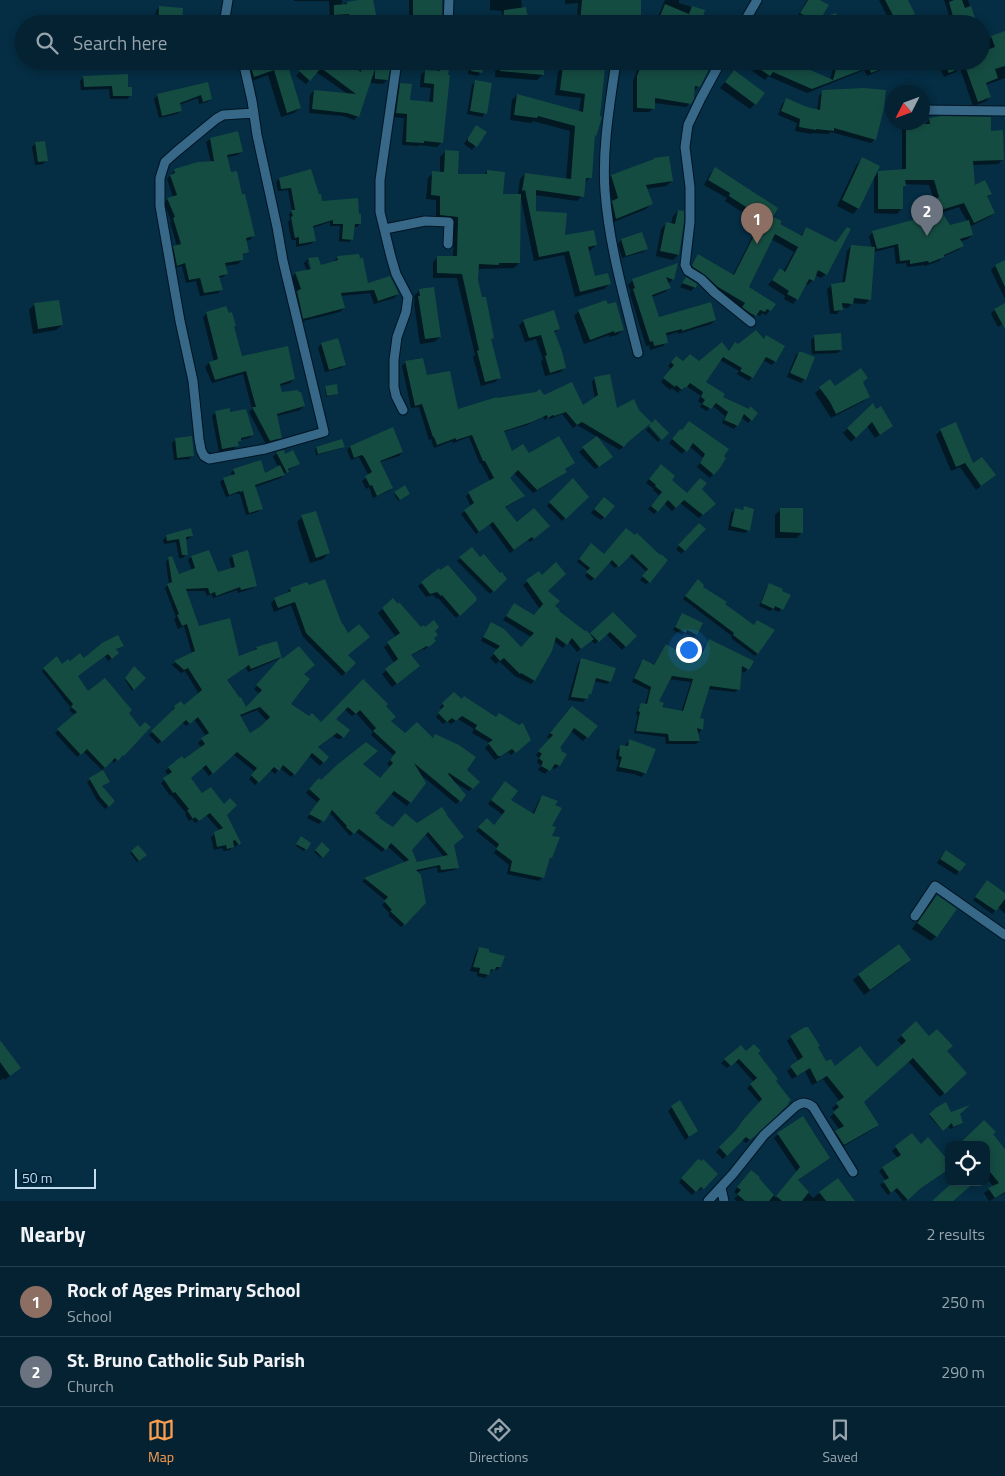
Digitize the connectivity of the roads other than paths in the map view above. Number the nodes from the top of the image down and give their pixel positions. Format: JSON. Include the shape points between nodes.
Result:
{"nodes":[{"id":1,"x":228,"y":0,"type":"edge"},
{"id":2,"x":449,"y":0,"type":"edge"},
{"id":3,"x":757,"y":0,"type":"edge"},
{"id":4,"x":226,"y":15,"type":"edge"},
{"id":5,"x":448,"y":15,"type":"edge"},
{"id":6,"x":748,"y":15,"type":"edge"},
{"id":7,"x":245,"y":70,"type":"edge"},
{"id":8,"x":396,"y":70,"type":"edge"},
{"id":9,"x":615,"y":70,"type":"edge"},
{"id":10,"x":716,"y":70,"type":"edge"},
{"id":11,"x":930,"y":110,"type":"edge"},
{"id":12,"x":1005,"y":111,"type":"edge"},
{"id":13,"x":254,"y":114,"type":"junction"},
{"id":14,"x":385,"y":228,"type":"junction"},
{"id":15,"x":448,"y":244,"type":"dead end"},
{"id":16,"x":751,"y":322,"type":"dead end"},
{"id":17,"x":638,"y":353,"type":"dead end"},
{"id":18,"x":403,"y":410,"type":"dead end"},
{"id":19,"x":915,"y":916,"type":"dead end"},
{"id":20,"x":1005,"y":935,"type":"edge"},
{"id":21,"x":853,"y":1172,"type":"dead end"},
{"id":22,"x":721,"y":1188,"type":"junction"},
{"id":23,"x":708,"y":1201,"type":"edge"},
{"id":24,"x":724,"y":1201,"type":"edge"}],
"edges":[{"from":1,"to":4,"type":"street"},
{"from":2,"to":5,"type":"street"},
{"from":3,"to":6,"type":"street"},
{"from":7,"to":13,"type":"street"},
{"from":8,"to":14,"type":"street","via":[[380,180],[380,212]]},
{"from":9,"to":17,"type":"street","via":[[605,150],[605,191],[611,237]]},
{"from":10,"to":16,"type":"street","via":[[688,125],[685,147],[690,222],[684,265]]},
{"from":11,"to":12,"type":"street"},
{"from":13,"to":13,"type":"street","via":[[223,115],[216,119],[165,162],[160,178],[160,206],[193,380],[199,439],[201,450],[209,459],[265,449],[324,432],[285,269]]},
{"from":14,"to":15,"type":"street","via":[[425,221],[449,222]]},
{"from":14,"to":18,"type":"street","via":[[396,274],[408,297],[394,360],[394,387]]},
{"from":19,"to":20,"type":"street","via":[[935,886]]},
{"from":21,"to":22,"type":"street","via":[[813,1107],[802,1103],[764,1135]]},
{"from":22,"to":23,"type":"street"},
{"from":22,"to":24,"type":"street"}]}
